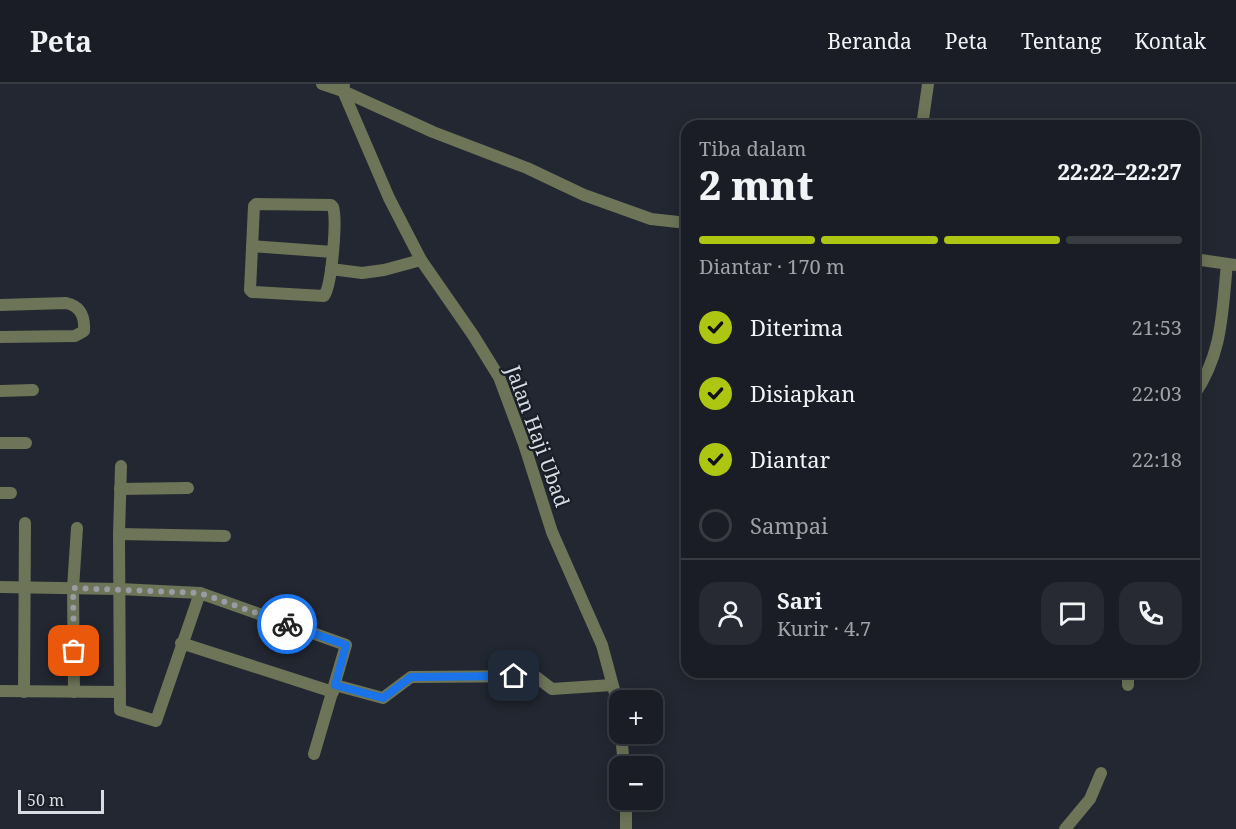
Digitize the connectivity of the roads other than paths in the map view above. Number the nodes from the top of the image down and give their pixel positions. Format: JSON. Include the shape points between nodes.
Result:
{"nodes":[{"id":1,"x":322,"y":84,"type":"edge"},
{"id":2,"x":928,"y":84,"type":"edge"},
{"id":3,"x":344,"y":88,"type":"edge"},
{"id":4,"x":923,"y":120,"type":"edge"},
{"id":5,"x":681,"y":222,"type":"edge"},
{"id":6,"x":252,"y":246,"type":"junction"},
{"id":7,"x":333,"y":252,"type":"junction"},
{"id":8,"x":421,"y":260,"type":"junction"},
{"id":9,"x":1200,"y":260,"type":"edge"},
{"id":10,"x":1232,"y":264,"type":"edge"},
{"id":11,"x":331,"y":268,"type":"junction"},
{"id":12,"x":0,"y":305,"type":"edge"},
{"id":13,"x":0,"y":337,"type":"edge"},
{"id":14,"x":1200,"y":384,"type":"edge"},
{"id":15,"x":33,"y":390,"type":"dead end"},
{"id":16,"x":0,"y":391,"type":"edge"},
{"id":17,"x":0,"y":443,"type":"edge"},
{"id":18,"x":26,"y":443,"type":"dead end"},
{"id":19,"x":121,"y":466,"type":"dead end"},
{"id":20,"x":188,"y":488,"type":"dead end"},
{"id":21,"x":120,"y":489,"type":"junction"},
{"id":22,"x":25,"y":522,"type":"dead end"},
{"id":23,"x":77,"y":528,"type":"dead end"},
{"id":24,"x":119,"y":534,"type":"junction"},
{"id":25,"x":225,"y":536,"type":"dead end"},
{"id":26,"x":0,"y":587,"type":"edge"},
{"id":27,"x":25,"y":587,"type":"junction"},
{"id":28,"x":73,"y":588,"type":"junction"},
{"id":29,"x":120,"y":589,"type":"junction"},
{"id":30,"x":200,"y":593,"type":"junction"},
{"id":31,"x":182,"y":643,"type":"junction"},
{"id":32,"x":612,"y":685,"type":"junction"},
{"id":33,"x":334,"y":688,"type":"junction"},
{"id":34,"x":613,"y":690,"type":"edge"},
{"id":35,"x":0,"y":691,"type":"edge"},
{"id":36,"x":24,"y":692,"type":"junction"},
{"id":37,"x":74,"y":692,"type":"junction"},
{"id":38,"x":120,"y":692,"type":"junction"},
{"id":39,"x":314,"y":754,"type":"dead end"},
{"id":40,"x":1101,"y":772,"type":"dead end"},
{"id":41,"x":626,"y":810,"type":"edge"},
{"id":42,"x":626,"y":829,"type":"edge"},
{"id":43,"x":1065,"y":829,"type":"edge"}],
"edges":[{"from":1,"to":3,"type":"street"},
{"from":2,"to":4,"type":"street"},
{"from":3,"to":5,"type":"street","via":[[433,132],[584,195],[651,219]]},
{"from":3,"to":8,"type":"street","name":"Jalan Haji Ubad","via":[[389,198]]},
{"from":6,"to":7,"type":"street"},
{"from":6,"to":7,"type":"street","via":[[256,204],[331,205],[335,211]]},
{"from":6,"to":11,"type":"street","via":[[252,291],[324,296]]},
{"from":7,"to":11,"type":"street"},
{"from":8,"to":11,"type":"street","via":[[362,273]]},
{"from":8,"to":32,"type":"street","name":"Jalan Haji Ubad","via":[[499,377],[552,532],[602,645]]},
{"from":9,"to":10,"type":"street"},
{"from":10,"to":14,"type":"street","via":[[1214,359]]},
{"from":12,"to":13,"type":"street","via":[[75,305],[80,310],[84,331],[75,336]]},
{"from":15,"to":16,"type":"street"},
{"from":17,"to":18,"type":"street"},
{"from":19,"to":21,"type":"street"},
{"from":20,"to":21,"type":"street"},
{"from":21,"to":24,"type":"street"},
{"from":22,"to":27,"type":"street"},
{"from":23,"to":28,"type":"street"},
{"from":24,"to":25,"type":"street"},
{"from":24,"to":29,"type":"street"},
{"from":26,"to":27,"type":"street"},
{"from":27,"to":28,"type":"street"},
{"from":27,"to":36,"type":"street"},
{"from":28,"to":29,"type":"street"},
{"from":28,"to":37,"type":"street"},
{"from":29,"to":30,"type":"street"},
{"from":29,"to":38,"type":"street"},
{"from":30,"to":31,"type":"street"},
{"from":30,"to":33,"type":"street","via":[[346,645]]},
{"from":31,"to":33,"type":"street"},
{"from":31,"to":38,"type":"street","via":[[156,721],[120,710]]},
{"from":32,"to":33,"type":"street","via":[[552,688],[535,676],[411,677],[383,698]]},
{"from":32,"to":34,"type":"street","name":"Jalan Haji Ubad"},
{"from":33,"to":39,"type":"street"},
{"from":35,"to":36,"type":"street"},
{"from":36,"to":37,"type":"street"},
{"from":37,"to":38,"type":"street"},
{"from":40,"to":43,"type":"street","via":[[1089,799]]},
{"from":41,"to":42,"type":"street"}]}
